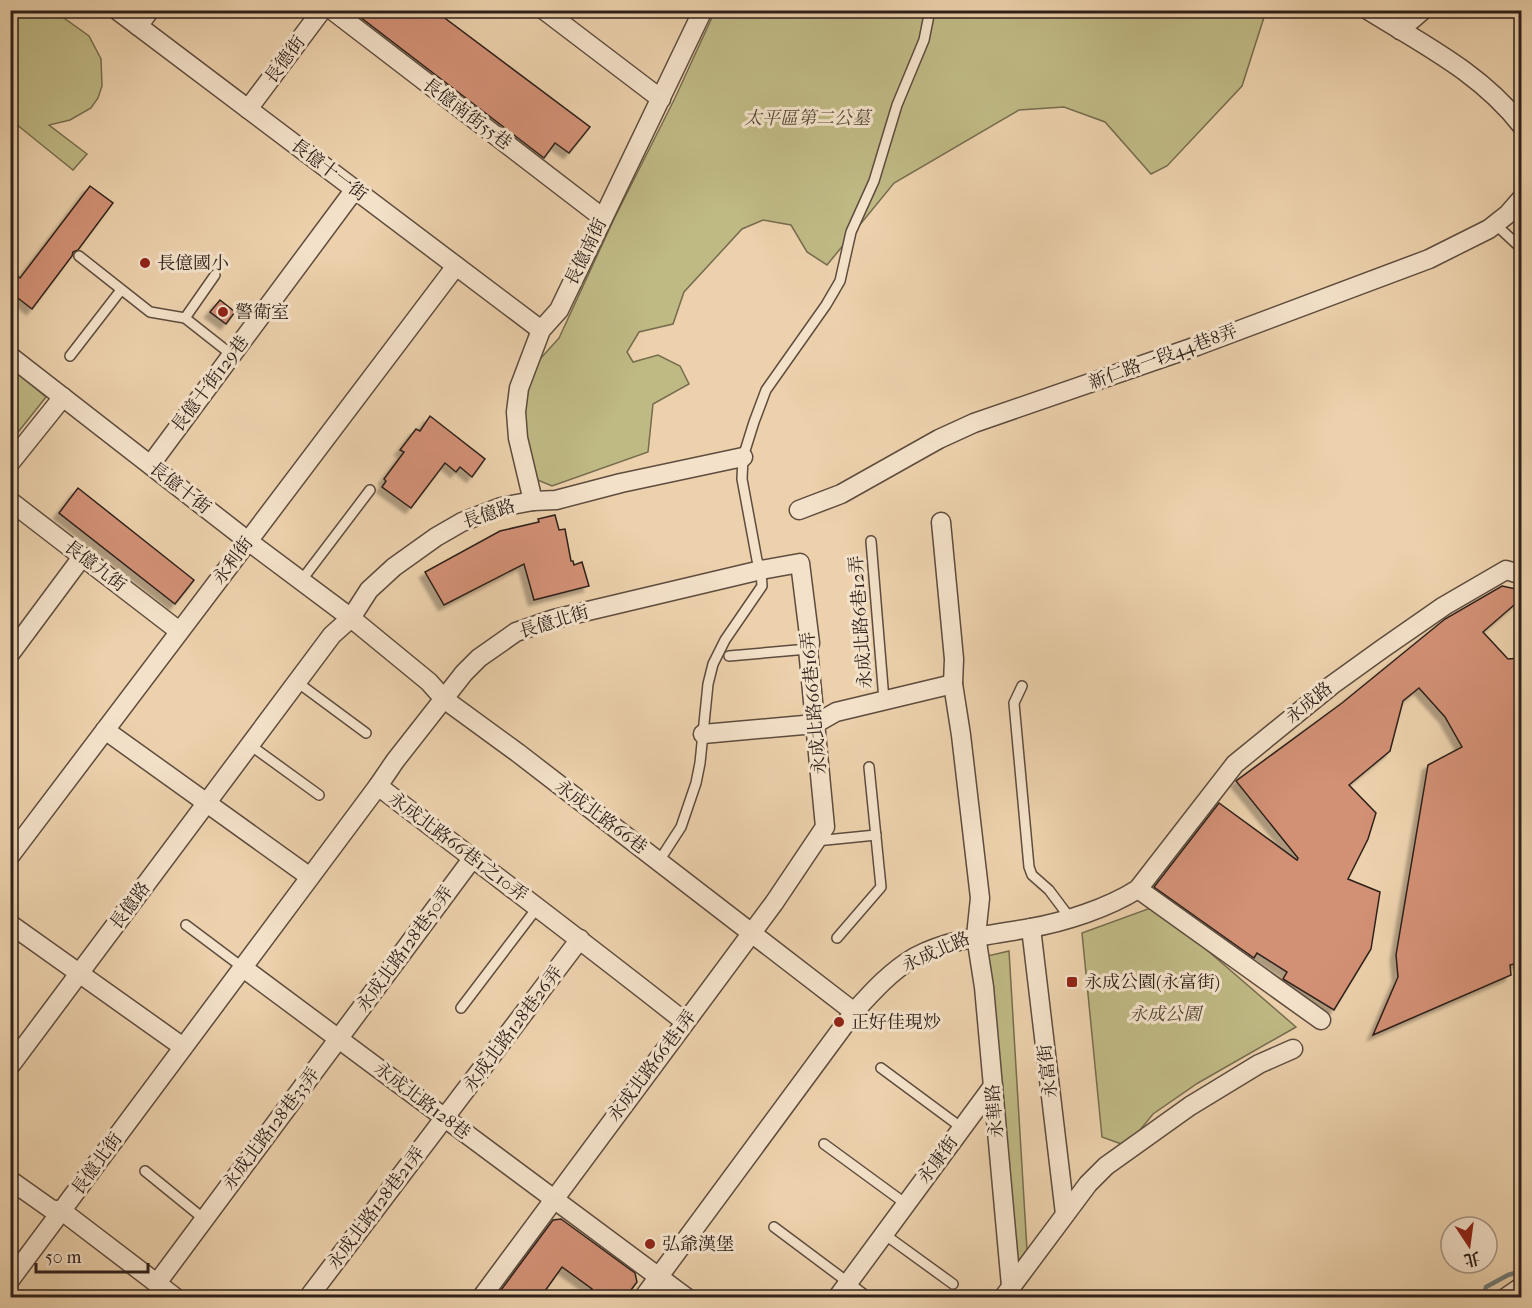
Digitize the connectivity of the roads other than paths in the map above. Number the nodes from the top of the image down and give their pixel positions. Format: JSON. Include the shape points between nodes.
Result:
{"nodes":[{"id":1,"x":117,"y":10,"type":"edge"},
{"id":2,"x":150,"y":10,"type":"edge"},
{"id":3,"x":322,"y":10,"type":"edge"},
{"id":4,"x":332,"y":10,"type":"edge"},
{"id":5,"x":544,"y":10,"type":"edge"},
{"id":6,"x":703,"y":10,"type":"edge"},
{"id":7,"x":930,"y":10,"type":"edge"},
{"id":8,"x":1368,"y":10,"type":"edge"},
{"id":9,"x":1422,"y":10,"type":"edge"},
{"id":10,"x":138,"y":26,"type":"junction"},
{"id":11,"x":1400,"y":30,"type":"junction"},
{"id":12,"x":661,"y":99,"type":"junction"},
{"id":13,"x":248,"y":109,"type":"junction"},
{"id":14,"x":1521,"y":126,"type":"edge"},
{"id":15,"x":355,"y":189,"type":"junction"},
{"id":16,"x":1521,"y":198,"type":"edge"},
{"id":17,"x":603,"y":218,"type":"junction"},
{"id":18,"x":1495,"y":224,"type":"junction"},
{"id":19,"x":1521,"y":249,"type":"edge"},
{"id":20,"x":79,"y":256,"type":"dead end"},
{"id":21,"x":456,"y":266,"type":"junction"},
{"id":22,"x":215,"y":275,"type":"dead end"},
{"id":23,"x":121,"y":290,"type":"junction"},
{"id":24,"x":185,"y":318,"type":"junction"},
{"id":25,"x":541,"y":330,"type":"junction"},
{"id":26,"x":232,"y":355,"type":"junction"},
{"id":27,"x":10,"y":356,"type":"edge"},
{"id":28,"x":70,"y":356,"type":"dead end"},
{"id":29,"x":63,"y":397,"type":"junction"},
{"id":30,"x":743,"y":457,"type":"junction"},
{"id":31,"x":10,"y":463,"type":"edge"},
{"id":32,"x":150,"y":464,"type":"junction"},
{"id":33,"x":370,"y":490,"type":"dead end"},
{"id":34,"x":10,"y":501,"type":"edge"},
{"id":35,"x":533,"y":501,"type":"junction"},
{"id":36,"x":799,"y":510,"type":"dead end"},
{"id":37,"x":941,"y":522,"type":"dead end"},
{"id":38,"x":248,"y":541,"type":"junction"},
{"id":39,"x":871,"y":541,"type":"dead end"},
{"id":40,"x":82,"y":557,"type":"junction"},
{"id":41,"x":800,"y":563,"type":"joint"},
{"id":42,"x":761,"y":570,"type":"junction"},
{"id":43,"x":1521,"y":575,"type":"edge"},
{"id":44,"x":301,"y":581,"type":"junction"},
{"id":45,"x":351,"y":618,"type":"junction"},
{"id":46,"x":179,"y":631,"type":"junction"},
{"id":47,"x":808,"y":649,"type":"junction"},
{"id":48,"x":10,"y":654,"type":"edge"},
{"id":49,"x":729,"y":656,"type":"dead end"},
{"id":50,"x":297,"y":682,"type":"junction"},
{"id":51,"x":953,"y":684,"type":"junction"},
{"id":52,"x":1022,"y":686,"type":"dead end"},
{"id":53,"x":444,"y":699,"type":"junction"},
{"id":54,"x":884,"y":700,"type":"junction"},
{"id":55,"x":815,"y":724,"type":"junction"},
{"id":56,"x":105,"y":730,"type":"junction"},
{"id":57,"x":366,"y":733,"type":"dead end"},
{"id":58,"x":703,"y":734,"type":"junction"},
{"id":59,"x":250,"y":746,"type":"junction"},
{"id":60,"x":869,"y":767,"type":"dead end"},
{"id":61,"x":378,"y":786,"type":"junction"},
{"id":62,"x":319,"y":795,"type":"dead end"},
{"id":63,"x":207,"y":804,"type":"junction"},
{"id":64,"x":876,"y":835,"type":"junction"},
{"id":65,"x":816,"y":841,"type":"junction"},
{"id":66,"x":10,"y":856,"type":"edge"},
{"id":67,"x":472,"y":859,"type":"junction"},
{"id":68,"x":659,"y":861,"type":"junction"},
{"id":69,"x":310,"y":877,"type":"junction"},
{"id":70,"x":1138,"y":890,"type":"junction"},
{"id":71,"x":537,"y":908,"type":"junction"},
{"id":72,"x":1070,"y":918,"type":"junction"},
{"id":73,"x":10,"y":924,"type":"edge"},
{"id":74,"x":186,"y":926,"type":"dead end"},
{"id":75,"x":1031,"y":928,"type":"junction"},
{"id":76,"x":752,"y":934,"type":"junction"},
{"id":77,"x":976,"y":936,"type":"junction"},
{"id":78,"x":837,"y":938,"type":"dead end"},
{"id":79,"x":580,"y":939,"type":"junction"},
{"id":80,"x":242,"y":967,"type":"junction"},
{"id":81,"x":80,"y":974,"type":"junction"},
{"id":82,"x":461,"y":1008,"type":"dead end"},
{"id":83,"x":854,"y":1012,"type":"junction"},
{"id":84,"x":1321,"y":1020,"type":"dead end"},
{"id":85,"x":685,"y":1022,"type":"junction"},
{"id":86,"x":338,"y":1039,"type":"junction"},
{"id":87,"x":183,"y":1047,"type":"junction"},
{"id":88,"x":1293,"y":1049,"type":"dead end"},
{"id":89,"x":10,"y":1066,"type":"edge"},
{"id":90,"x":881,"y":1068,"type":"dead end"},
{"id":91,"x":993,"y":1086,"type":"junction"},
{"id":92,"x":445,"y":1119,"type":"junction"},
{"id":93,"x":962,"y":1128,"type":"junction"},
{"id":94,"x":824,"y":1144,"type":"dead end"},
{"id":95,"x":145,"y":1171,"type":"dead end"},
{"id":96,"x":10,"y":1180,"type":"edge"},
{"id":97,"x":554,"y":1200,"type":"junction"},
{"id":98,"x":906,"y":1204,"type":"junction"},
{"id":99,"x":62,"y":1211,"type":"junction"},
{"id":100,"x":1065,"y":1214,"type":"junction"},
{"id":101,"x":204,"y":1219,"type":"junction"},
{"id":102,"x":774,"y":1227,"type":"dead end"},
{"id":103,"x":884,"y":1234,"type":"junction"},
{"id":104,"x":658,"y":1276,"type":"junction"},
{"id":105,"x":10,"y":1280,"type":"edge"},
{"id":106,"x":1521,"y":1281,"type":"edge"},
{"id":107,"x":849,"y":1282,"type":"junction"},
{"id":108,"x":157,"y":1283,"type":"junction"},
{"id":109,"x":953,"y":1284,"type":"dead end"},
{"id":110,"x":1007,"y":1292,"type":"edge"},
{"id":111,"x":487,"y":1295,"type":"edge"},
{"id":112,"x":176,"y":1298,"type":"edge"},
{"id":113,"x":308,"y":1298,"type":"edge"},
{"id":114,"x":643,"y":1298,"type":"edge"},
{"id":115,"x":687,"y":1298,"type":"edge"},
{"id":116,"x":837,"y":1298,"type":"edge"},
{"id":117,"x":869,"y":1298,"type":"edge"},
{"id":118,"x":1501,"y":1298,"type":"edge"}],
"edges":[{"from":1,"to":10,"type":"street","name":"長億十一街"},
{"from":2,"to":10,"type":"street"},
{"from":3,"to":13,"type":"street","name":"長德街"},
{"from":4,"to":17,"type":"street","name":"長億南街55巷"},
{"from":5,"to":12,"type":"street"},
{"from":6,"to":12,"type":"street","name":"長億南街"},
{"from":7,"to":30,"type":"lane","via":[[924,40],[897,105],[874,181],[851,232],[840,281],[766,390]]},
{"from":8,"to":11,"type":"street"},
{"from":9,"to":11,"type":"street"},
{"from":10,"to":13,"type":"street","name":"長億十一街"},
{"from":11,"to":14,"type":"street","via":[[1479,81]]},
{"from":12,"to":17,"type":"street","name":"長億南街"},
{"from":13,"to":15,"type":"street","name":"長億十一街"},
{"from":15,"to":21,"type":"street","name":"長億十一街"},
{"from":15,"to":26,"type":"street","name":"長億十街129巷"},
{"from":16,"to":18,"type":"street","name":"新仁路一段44巷8弄"},
{"from":17,"to":25,"type":"street","name":"長億南街","via":[[559,310]]},
{"from":18,"to":19,"type":"lane"},
{"from":18,"to":36,"type":"street","name":"新仁路一段44巷8弄","via":[[1450,250],[1407,268],[974,423],[841,494]]},
{"from":20,"to":23,"type":"lane"},
{"from":21,"to":25,"type":"street","name":"長億十一街"},
{"from":21,"to":38,"type":"street","name":"永利街"},
{"from":22,"to":24,"type":"lane"},
{"from":23,"to":24,"type":"lane","via":[[150,312]]},
{"from":23,"to":28,"type":"lane"},
{"from":24,"to":26,"type":"lane"},
{"from":25,"to":35,"type":"street","name":"長億南街","via":[[524,371],[516,412]]},
{"from":26,"to":32,"type":"street","name":"長億十街129巷"},
{"from":27,"to":29,"type":"street","name":"長億十街"},
{"from":29,"to":31,"type":"street"},
{"from":29,"to":32,"type":"street","name":"長億十街"},
{"from":30,"to":35,"type":"street","name":"長億路","via":[[556,500]]},
{"from":30,"to":42,"type":"lane","via":[[742,479]]},
{"from":32,"to":38,"type":"street","name":"長億十街"},
{"from":33,"to":44,"type":"lane"},
{"from":34,"to":40,"type":"street","name":"長億九街"},
{"from":35,"to":45,"type":"street","name":"長億路","via":[[501,507],[436,537],[369,590]]},
{"from":37,"to":51,"type":"street","name":"永成北路"},
{"from":38,"to":44,"type":"street","name":"長億十街"},
{"from":38,"to":46,"type":"street","name":"永利街"},
{"from":39,"to":54,"type":"lane","name":"永成北路6巷12弄"},
{"from":40,"to":46,"type":"street","name":"長億九街"},
{"from":40,"to":48,"type":"street"},
{"from":41,"to":42,"type":"street","name":"長億北街"},
{"from":41,"to":47,"type":"street","name":"永成北路66巷16弄"},
{"from":42,"to":53,"type":"street","name":"長億北街","via":[[530,626],[479,658]]},
{"from":42,"to":58,"type":"lane","via":[[762,586],[713,664]]},
{"from":43,"to":70,"type":"street","name":"永成路","via":[[1506,570],[1444,606],[1332,685],[1235,764]]},
{"from":44,"to":45,"type":"street","name":"長億十街"},
{"from":45,"to":50,"type":"street","name":"長億路","via":[[332,635]]},
{"from":45,"to":53,"type":"street","name":"永成北路66巷"},
{"from":46,"to":56,"type":"street","name":"永利街"},
{"from":47,"to":49,"type":"lane"},
{"from":47,"to":55,"type":"street","name":"永成北路66巷16弄"},
{"from":50,"to":57,"type":"lane"},
{"from":50,"to":59,"type":"street","name":"長億路"},
{"from":51,"to":54,"type":"street"},
{"from":51,"to":77,"type":"street","name":"永成北路","via":[[980,898]]},
{"from":52,"to":72,"type":"lane","via":[[1014,703],[1029,867]]},
{"from":53,"to":61,"type":"street","name":"長億北街"},
{"from":53,"to":68,"type":"street","name":"永成北路66巷"},
{"from":54,"to":55,"type":"street","via":[[836,712]]},
{"from":55,"to":58,"type":"street"},
{"from":55,"to":65,"type":"street","name":"永成北路66巷16弄","via":[[825,827]]},
{"from":56,"to":63,"type":"street"},
{"from":56,"to":66,"type":"street","name":"永利街"},
{"from":58,"to":68,"type":"lane","via":[[696,783],[685,818]]},
{"from":59,"to":62,"type":"lane"},
{"from":59,"to":63,"type":"street","name":"長億路"},
{"from":60,"to":64,"type":"lane"},
{"from":61,"to":67,"type":"street","name":"永成北路66巷1之10弄"},
{"from":61,"to":69,"type":"street","name":"長億北街"},
{"from":63,"to":69,"type":"street"},
{"from":63,"to":81,"type":"street","name":"長億路"},
{"from":64,"to":65,"type":"lane"},
{"from":64,"to":78,"type":"lane","via":[[881,887]]},
{"from":65,"to":76,"type":"street","name":"永成北路66巷16弄"},
{"from":67,"to":71,"type":"street","name":"永成北路66巷1之10弄"},
{"from":67,"to":86,"type":"street","name":"永成北路128巷50弄"},
{"from":68,"to":76,"type":"street","name":"永成北路66巷"},
{"from":69,"to":80,"type":"street","name":"長億北街"},
{"from":70,"to":72,"type":"street","name":"永成路"},
{"from":70,"to":84,"type":"street"},
{"from":71,"to":79,"type":"street","name":"永成北路66巷1之10弄"},
{"from":71,"to":82,"type":"lane","name":"永成北路66巷1之10弄"},
{"from":72,"to":75,"type":"street","name":"永成路"},
{"from":73,"to":81,"type":"street"},
{"from":74,"to":80,"type":"lane","name":"永成北路128巷"},
{"from":75,"to":77,"type":"street","name":"永成路"},
{"from":75,"to":100,"type":"street","name":"永富街"},
{"from":76,"to":83,"type":"street","name":"永成北路66巷"},
{"from":76,"to":85,"type":"street","name":"永成北路66巷1弄"},
{"from":77,"to":83,"type":"street","name":"永成北路","via":[[901,966]]},
{"from":77,"to":91,"type":"street","name":"永華路"},
{"from":79,"to":85,"type":"street","name":"永成北路66巷1之10弄"},
{"from":79,"to":92,"type":"street","name":"永成北路128巷26弄"},
{"from":80,"to":86,"type":"street","name":"永成北路128巷"},
{"from":80,"to":87,"type":"street","name":"長億北街"},
{"from":81,"to":87,"type":"street"},
{"from":81,"to":89,"type":"street","name":"長億路"},
{"from":83,"to":104,"type":"street","name":"永成北路"},
{"from":85,"to":97,"type":"street","name":"永成北路66巷1弄"},
{"from":86,"to":92,"type":"street","name":"永成北路128巷"},
{"from":86,"to":101,"type":"street","name":"永成北路128巷33弄"},
{"from":87,"to":99,"type":"street","name":"長億北街"},
{"from":88,"to":100,"type":"street","via":[[1224,1084],[1146,1136],[1106,1166]]},
{"from":90,"to":93,"type":"lane"},
{"from":91,"to":93,"type":"street","name":"永康街"},
{"from":91,"to":110,"type":"street","name":"永華路"},
{"from":92,"to":97,"type":"street","name":"永成北路128巷"},
{"from":92,"to":113,"type":"street","name":"永成北路128巷21弄"},
{"from":93,"to":98,"type":"street","name":"永康街"},
{"from":94,"to":98,"type":"lane"},
{"from":95,"to":101,"type":"lane"},
{"from":96,"to":99,"type":"street","via":[[51,1209]]},
{"from":97,"to":104,"type":"street","name":"永成北路128巷"},
{"from":97,"to":111,"type":"street","name":"永成北路66巷1弄"},
{"from":98,"to":103,"type":"street","name":"永康街"},
{"from":99,"to":105,"type":"street","name":"長億北街"},
{"from":99,"to":108,"type":"street"},
{"from":100,"to":110,"type":"street"},
{"from":101,"to":108,"type":"street","name":"永成北路128巷33弄"},
{"from":102,"to":107,"type":"lane"},
{"from":103,"to":107,"type":"street","name":"永康街"},
{"from":103,"to":109,"type":"lane"},
{"from":104,"to":114,"type":"street","name":"永成北路"},
{"from":104,"to":115,"type":"street","name":"永成北路128巷"},
{"from":106,"to":118,"type":"lane"},
{"from":107,"to":116,"type":"street","name":"永康街"},
{"from":107,"to":117,"type":"lane"},
{"from":108,"to":112,"type":"street"}]}
